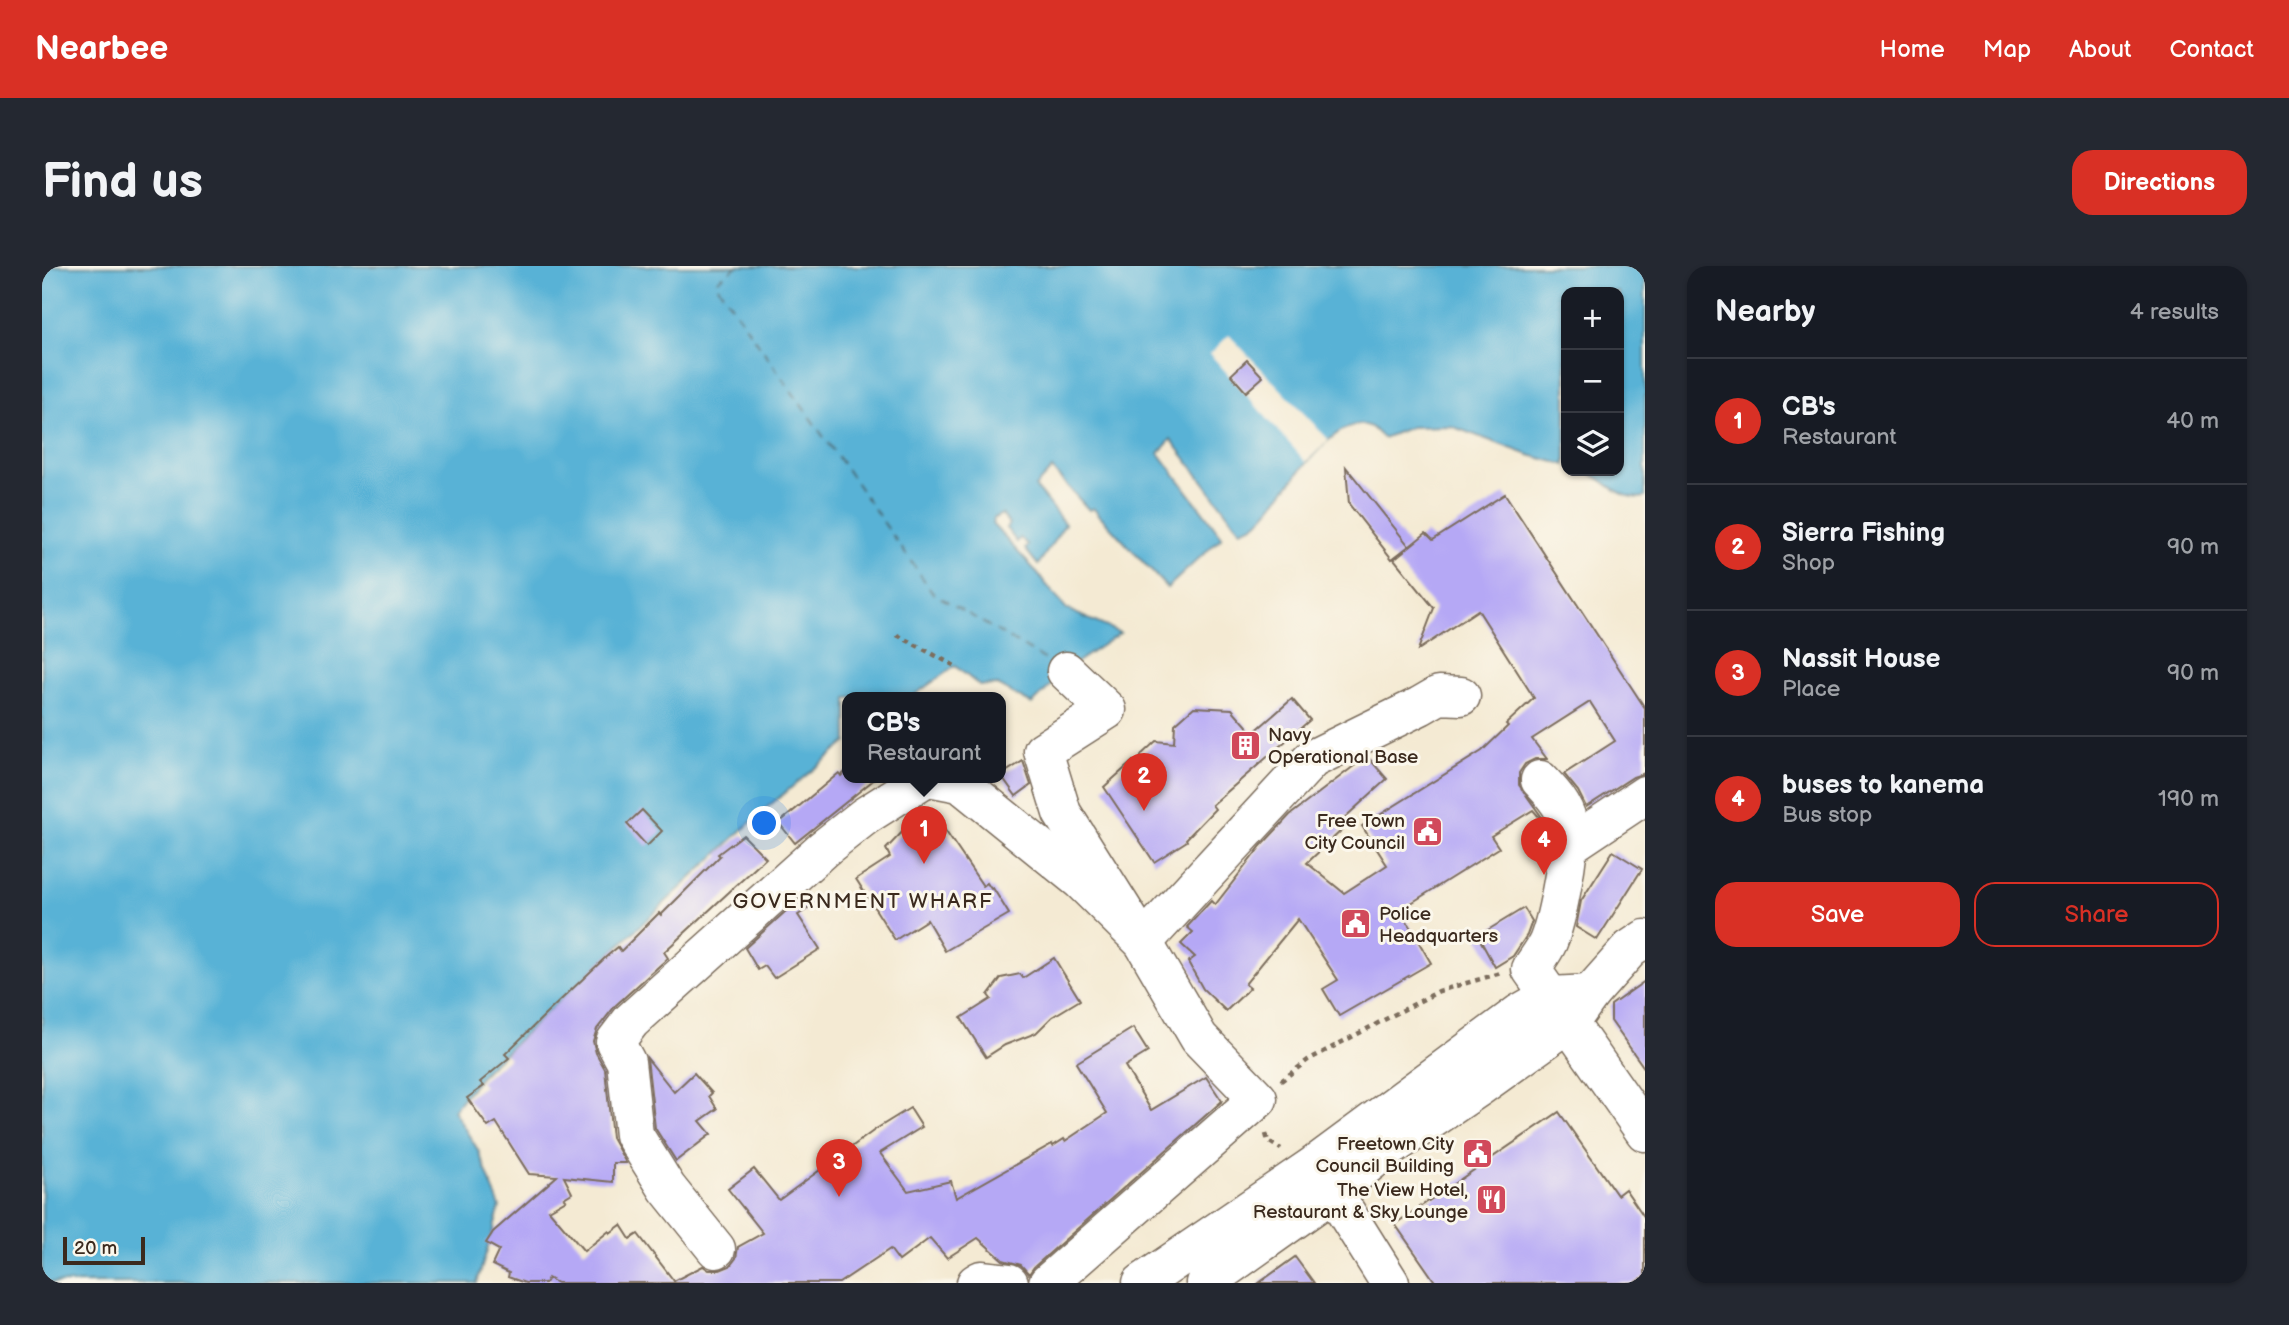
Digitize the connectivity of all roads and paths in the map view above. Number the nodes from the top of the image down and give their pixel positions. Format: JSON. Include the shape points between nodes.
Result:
{"nodes":[{"id":1,"x":897,"y":635,"type":"dead end"},
{"id":2,"x":954,"y":666,"type":"dead end"},
{"id":3,"x":1066,"y":671,"type":"dead end"},
{"id":4,"x":1461,"y":696,"type":"dead end"},
{"id":5,"x":1540,"y":780,"type":"dead end"},
{"id":6,"x":917,"y":783,"type":"edge"},
{"id":7,"x":960,"y":783,"type":"edge"},
{"id":8,"x":1645,"y":795,"type":"edge"},
{"id":9,"x":1567,"y":848,"type":"junction"},
{"id":10,"x":1645,"y":939,"type":"edge"},
{"id":11,"x":1143,"y":942,"type":"junction"},
{"id":12,"x":1560,"y":995,"type":"junction"},
{"id":13,"x":1258,"y":1099,"type":"junction"},
{"id":14,"x":1645,"y":1132,"type":"edge"},
{"id":15,"x":1322,"y":1180,"type":"junction"},
{"id":16,"x":716,"y":1249,"type":"dead end"},
{"id":17,"x":976,"y":1283,"type":"edge"},
{"id":18,"x":1009,"y":1283,"type":"edge"},
{"id":19,"x":1048,"y":1283,"type":"edge"},
{"id":20,"x":1142,"y":1283,"type":"edge"},
{"id":21,"x":1205,"y":1283,"type":"edge"},
{"id":22,"x":1391,"y":1283,"type":"edge"}],
"edges":[{"from":1,"to":2,"type":"path"},
{"from":3,"to":11,"type":"street","via":[[1107,710],[1042,751],[1062,813]]},
{"from":4,"to":11,"type":"street","via":[[1439,695],[1312,759]]},
{"from":5,"to":9,"type":"street","via":[[1567,820]]},
{"from":6,"to":16,"type":"street","via":[[823,849],[631,1021],[615,1042],[626,1062],[634,1135],[667,1188]]},
{"from":7,"to":11,"type":"street","via":[[1080,880]]},
{"from":8,"to":9,"type":"street"},
{"from":9,"to":12,"type":"street","via":[[1548,943]]},
{"from":10,"to":12,"type":"street"},
{"from":11,"to":13,"type":"street","via":[[1199,1038]]},
{"from":12,"to":13,"type":"path","via":[[1493,974],[1439,991],[1308,1060]]},
{"from":12,"to":14,"type":"street"},
{"from":12,"to":15,"type":"street","via":[[1520,1013],[1466,1052]]},
{"from":13,"to":15,"type":"path","via":[[1268,1141]]},
{"from":13,"to":19,"type":"street"},
{"from":15,"to":20,"type":"street"},
{"from":15,"to":21,"type":"street"},
{"from":15,"to":22,"type":"street"},
{"from":17,"to":18,"type":"street"}]}
